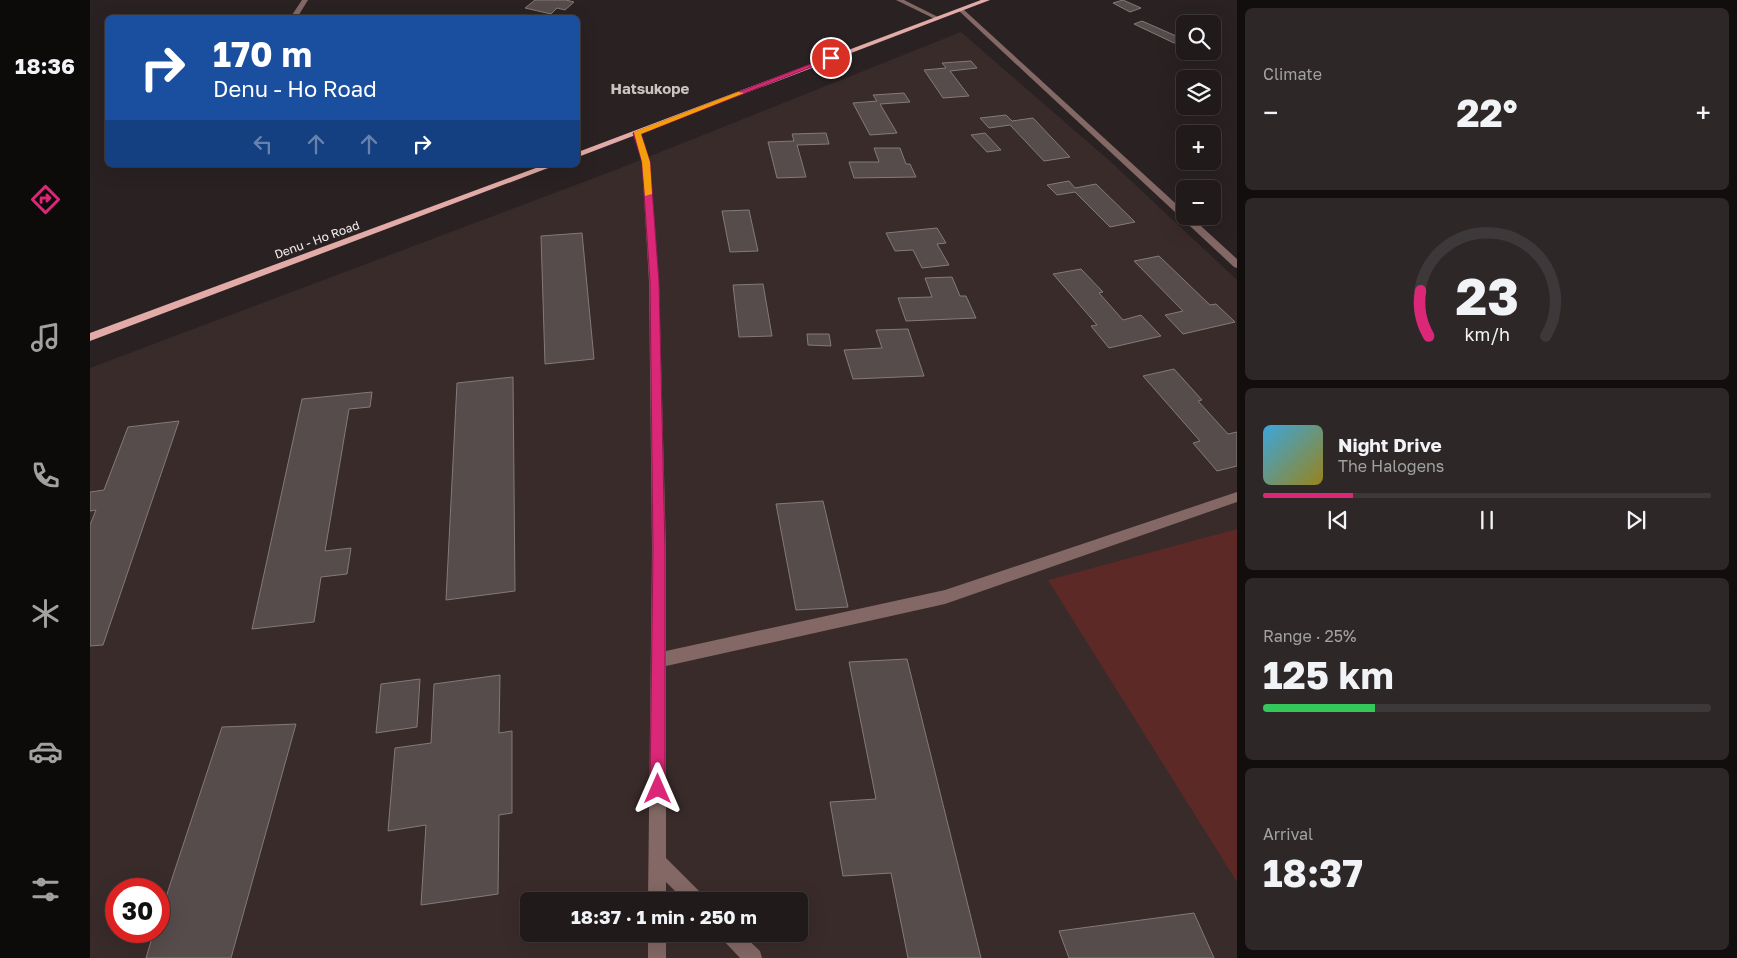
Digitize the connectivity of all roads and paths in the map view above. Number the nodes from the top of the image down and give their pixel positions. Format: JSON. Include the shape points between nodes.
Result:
{"nodes":[{"id":1,"x":305,"y":0,"type":"edge"},
{"id":2,"x":900,"y":0,"type":"edge"},
{"id":3,"x":987,"y":0,"type":"edge"},
{"id":4,"x":960,"y":10,"type":"junction"},
{"id":5,"x":295,"y":15,"type":"edge"},
{"id":6,"x":937,"y":18,"type":"junction"},
{"id":7,"x":637,"y":133,"type":"junction"},
{"id":8,"x":580,"y":154,"type":"edge"},
{"id":9,"x":547,"y":167,"type":"edge"},
{"id":10,"x":1237,"y":265,"type":"edge"},
{"id":11,"x":90,"y":338,"type":"edge"},
{"id":12,"x":1237,"y":497,"type":"edge"},
{"id":13,"x":658,"y":660,"type":"junction"},
{"id":14,"x":658,"y":862,"type":"junction"},
{"id":15,"x":657,"y":892,"type":"edge"},
{"id":16,"x":687,"y":892,"type":"edge"},
{"id":17,"x":657,"y":942,"type":"edge"},
{"id":18,"x":737,"y":942,"type":"edge"},
{"id":19,"x":657,"y":958,"type":"edge"},
{"id":20,"x":754,"y":958,"type":"edge"}],
"edges":[{"from":1,"to":5,"type":"street"},
{"from":2,"to":6,"type":"street"},
{"from":3,"to":4,"type":"main road"},
{"from":4,"to":6,"type":"main road"},
{"from":4,"to":10,"type":"street"},
{"from":6,"to":7,"type":"main road"},
{"from":7,"to":8,"type":"main road"},
{"from":7,"to":13,"type":"street","via":[[646,162],[654,282]]},
{"from":9,"to":11,"type":"main road","name":"Denu - Ho Road"},
{"from":12,"to":13,"type":"street","via":[[946,597]]},
{"from":13,"to":14,"type":"street"},
{"from":14,"to":15,"type":"street"},
{"from":14,"to":16,"type":"street"},
{"from":17,"to":19,"type":"street"},
{"from":18,"to":20,"type":"street"}]}
